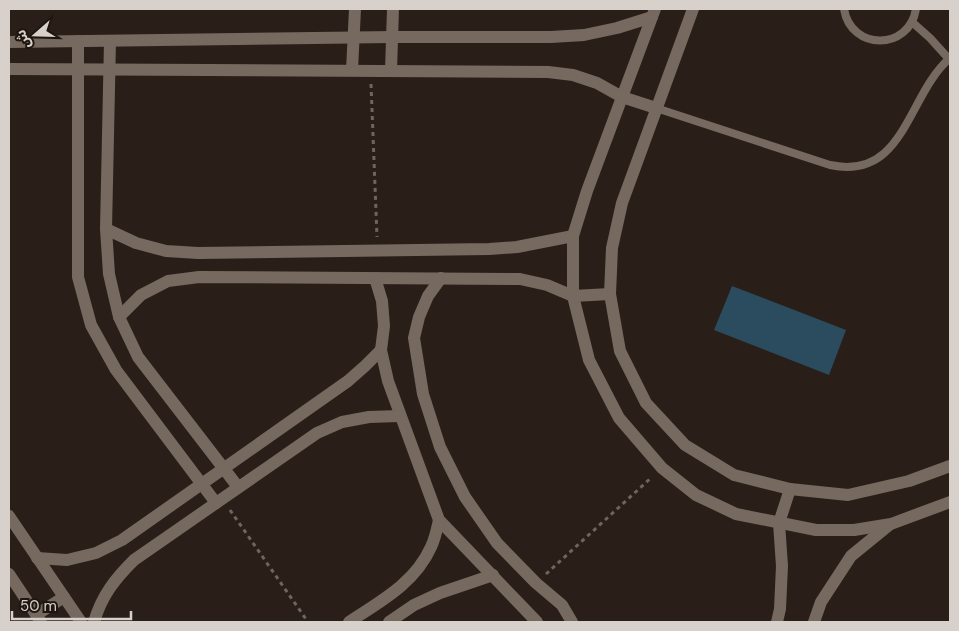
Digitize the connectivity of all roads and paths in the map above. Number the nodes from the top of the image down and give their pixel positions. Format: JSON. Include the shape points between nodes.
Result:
{"nodes":[{"id":1,"x":355,"y":9,"type":"edge"},
{"id":2,"x":393,"y":9,"type":"edge"},
{"id":3,"x":693,"y":9,"type":"edge"},
{"id":4,"x":844,"y":9,"type":"edge"},
{"id":5,"x":916,"y":9,"type":"edge"},
{"id":6,"x":654,"y":13,"type":"edge"},
{"id":7,"x":912,"y":22,"type":"junction"},
{"id":8,"x":393,"y":36,"type":"junction"},
{"id":9,"x":353,"y":38,"type":"junction"},
{"id":10,"x":110,"y":40,"type":"junction"},
{"id":11,"x":78,"y":41,"type":"junction"},
{"id":12,"x":9,"y":42,"type":"edge"},
{"id":13,"x":950,"y":59,"type":"edge"},
{"id":14,"x":9,"y":68,"type":"edge"},
{"id":15,"x":77,"y":69,"type":"junction"},
{"id":16,"x":110,"y":69,"type":"junction"},
{"id":17,"x":352,"y":70,"type":"junction"},
{"id":18,"x":371,"y":70,"type":"junction"},
{"id":19,"x":391,"y":71,"type":"junction"},
{"id":20,"x":622,"y":97,"type":"junction"},
{"id":21,"x":656,"y":108,"type":"junction"},
{"id":22,"x":106,"y":229,"type":"junction"},
{"id":23,"x":573,"y":236,"type":"junction"},
{"id":24,"x":378,"y":251,"type":"junction"},
{"id":25,"x":375,"y":278,"type":"junction"},
{"id":26,"x":441,"y":278,"type":"junction"},
{"id":27,"x":610,"y":294,"type":"junction"},
{"id":28,"x":573,"y":296,"type":"junction"},
{"id":29,"x":120,"y":317,"type":"junction"},
{"id":30,"x":381,"y":350,"type":"junction"},
{"id":31,"x":399,"y":416,"type":"junction"},
{"id":32,"x":950,"y":466,"type":"edge"},
{"id":33,"x":223,"y":468,"type":"junction"},
{"id":34,"x":662,"y":468,"type":"junction"},
{"id":35,"x":202,"y":483,"type":"junction"},
{"id":36,"x":238,"y":487,"type":"junction"},
{"id":37,"x":790,"y":489,"type":"junction"},
{"id":38,"x":219,"y":501,"type":"junction"},
{"id":39,"x":950,"y":502,"type":"edge"},
{"id":40,"x":9,"y":516,"type":"edge"},
{"id":41,"x":439,"y":520,"type":"junction"},
{"id":42,"x":779,"y":523,"type":"junction"},
{"id":43,"x":891,"y":524,"type":"junction"},
{"id":44,"x":37,"y":558,"type":"junction"},
{"id":45,"x":9,"y":574,"type":"edge"},
{"id":46,"x":493,"y":575,"type":"junction"},
{"id":47,"x":536,"y":583,"type":"junction"},
{"id":48,"x":64,"y":597,"type":"junction"},
{"id":49,"x":38,"y":619,"type":"edge"},
{"id":50,"x":81,"y":622,"type":"edge"},
{"id":51,"x":94,"y":622,"type":"edge"},
{"id":52,"x":308,"y":622,"type":"edge"},
{"id":53,"x":349,"y":622,"type":"edge"},
{"id":54,"x":389,"y":622,"type":"edge"},
{"id":55,"x":537,"y":622,"type":"edge"},
{"id":56,"x":572,"y":622,"type":"edge"},
{"id":57,"x":777,"y":622,"type":"edge"},
{"id":58,"x":814,"y":622,"type":"edge"}],
"edges":[{"from":1,"to":9,"type":"street"},
{"from":2,"to":8,"type":"street"},
{"from":3,"to":21,"type":"street"},
{"from":4,"to":7,"type":"lane","via":[[851,27],[871,40],[894,38]]},
{"from":5,"to":7,"type":"lane"},
{"from":6,"to":8,"type":"street","via":[[617,28],[584,35]]},
{"from":6,"to":20,"type":"street"},
{"from":7,"to":13,"type":"lane"},
{"from":8,"to":9,"type":"street"},
{"from":8,"to":19,"type":"street"},
{"from":9,"to":10,"type":"street"},
{"from":9,"to":17,"type":"street"},
{"from":10,"to":11,"type":"street"},
{"from":10,"to":16,"type":"street"},
{"from":11,"to":12,"type":"street"},
{"from":11,"to":15,"type":"street"},
{"from":13,"to":21,"type":"lane","via":[[929,81],[893,146],[861,166],[841,168],[830,165]]},
{"from":14,"to":15,"type":"street"},
{"from":15,"to":16,"type":"street"},
{"from":15,"to":35,"type":"street","via":[[78,277],[91,325],[116,370]]},
{"from":16,"to":17,"type":"street"},
{"from":16,"to":22,"type":"street"},
{"from":17,"to":18,"type":"street"},
{"from":18,"to":19,"type":"street"},
{"from":18,"to":24,"type":"path"},
{"from":19,"to":20,"type":"street","via":[[548,72],[581,78]]},
{"from":20,"to":21,"type":"street"},
{"from":20,"to":23,"type":"street"},
{"from":21,"to":27,"type":"street","via":[[622,202],[612,248]]},
{"from":22,"to":24,"type":"street","via":[[158,249],[198,253]]},
{"from":22,"to":29,"type":"street","via":[[109,274]]},
{"from":23,"to":24,"type":"street","via":[[517,247]]},
{"from":23,"to":28,"type":"street"},
{"from":25,"to":26,"type":"street"},
{"from":25,"to":29,"type":"street","via":[[199,277],[168,281],[141,295]]},
{"from":25,"to":30,"type":"street","via":[[382,301],[384,326]]},
{"from":26,"to":28,"type":"street","via":[[520,279],[547,285]]},
{"from":26,"to":47,"type":"street","via":[[428,296],[414,338],[423,394],[440,447],[465,497],[497,543]]},
{"from":27,"to":28,"type":"street"},
{"from":27,"to":37,"type":"street","via":[[620,351],[652,410],[685,445],[734,475]]},
{"from":28,"to":34,"type":"street","via":[[588,360],[618,418]]},
{"from":29,"to":33,"type":"street","via":[[138,357]]},
{"from":30,"to":31,"type":"street"},
{"from":30,"to":33,"type":"street","via":[[348,381]]},
{"from":31,"to":36,"type":"street","via":[[342,422],[317,433]]},
{"from":31,"to":41,"type":"street"},
{"from":32,"to":37,"type":"street","via":[[909,481],[848,495]]},
{"from":33,"to":35,"type":"street"},
{"from":33,"to":36,"type":"street"},
{"from":34,"to":42,"type":"street","via":[[696,495],[736,514]]},
{"from":34,"to":47,"type":"path"},
{"from":35,"to":38,"type":"street"},
{"from":35,"to":44,"type":"street","via":[[122,540],[96,553],[67,560]]},
{"from":36,"to":38,"type":"street"},
{"from":37,"to":42,"type":"street"},
{"from":38,"to":51,"type":"street","via":[[134,560],[114,581],[98,607]]},
{"from":38,"to":52,"type":"path"},
{"from":39,"to":43,"type":"street"},
{"from":40,"to":44,"type":"street"},
{"from":41,"to":46,"type":"street"},
{"from":41,"to":53,"type":"street","via":[[432,546],[418,570],[400,589]]},
{"from":42,"to":43,"type":"street","via":[[816,530],[854,530]]},
{"from":42,"to":57,"type":"street","via":[[782,566]]},
{"from":43,"to":58,"type":"street","via":[[851,556],[821,602]]},
{"from":44,"to":48,"type":"street"},
{"from":45,"to":49,"type":"street"},
{"from":46,"to":54,"type":"street","via":[[440,593]]},
{"from":46,"to":55,"type":"street"},
{"from":47,"to":56,"type":"street","via":[[562,605]]},
{"from":48,"to":49,"type":"street"},
{"from":48,"to":50,"type":"street"}]}
